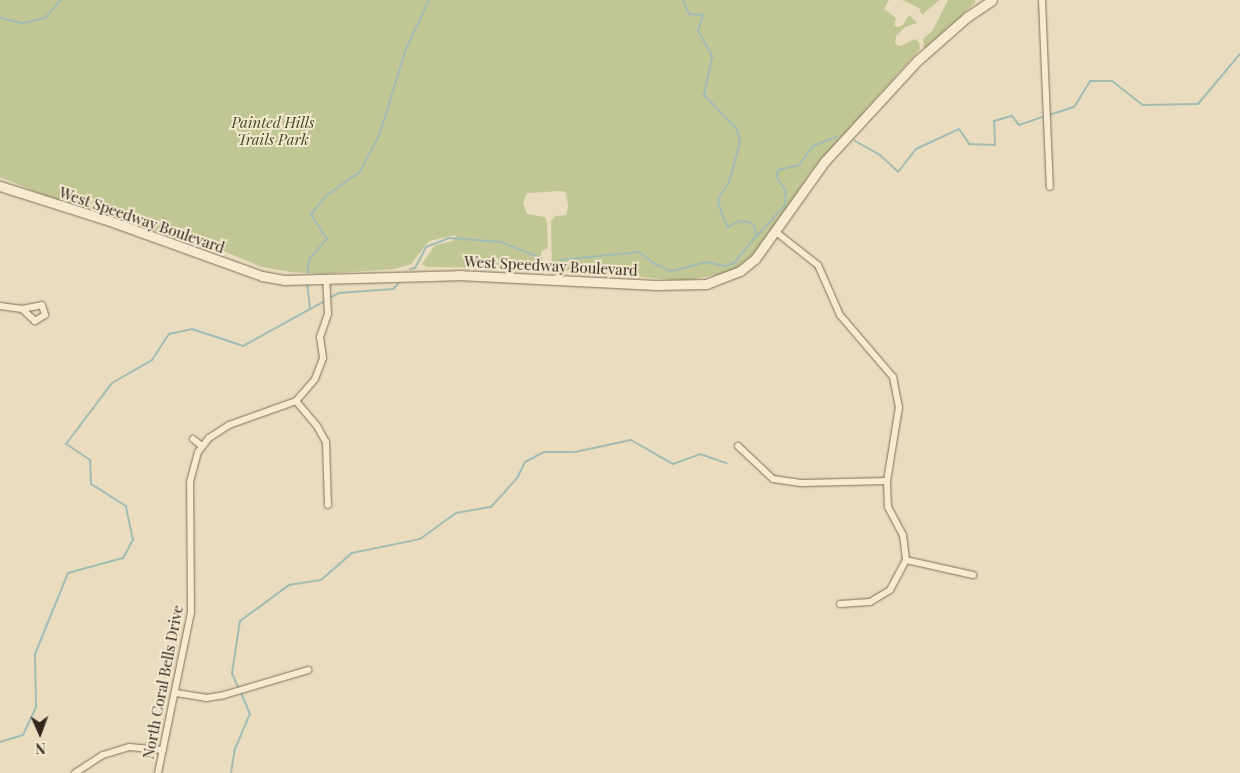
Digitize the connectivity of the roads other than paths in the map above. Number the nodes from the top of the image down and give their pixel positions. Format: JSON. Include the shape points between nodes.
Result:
{"nodes":[{"id":1,"x":992,"y":0,"type":"edge"},
{"id":2,"x":1042,"y":0,"type":"edge"},
{"id":3,"x":0,"y":186,"type":"edge"},
{"id":4,"x":1050,"y":187,"type":"dead end"},
{"id":5,"x":776,"y":232,"type":"junction"},
{"id":6,"x":326,"y":279,"type":"junction"},
{"id":7,"x":0,"y":306,"type":"edge"},
{"id":8,"x":22,"y":309,"type":"dead end"},
{"id":9,"x":296,"y":401,"type":"junction"},
{"id":10,"x":193,"y":439,"type":"dead end"},
{"id":11,"x":202,"y":446,"type":"junction"},
{"id":12,"x":738,"y":446,"type":"dead end"},
{"id":13,"x":887,"y":481,"type":"junction"},
{"id":14,"x":328,"y":505,"type":"dead end"},
{"id":15,"x":906,"y":560,"type":"junction"},
{"id":16,"x":973,"y":574,"type":"dead end"},
{"id":17,"x":840,"y":604,"type":"dead end"},
{"id":18,"x":308,"y":670,"type":"dead end"},
{"id":19,"x":176,"y":693,"type":"junction"},
{"id":20,"x":163,"y":750,"type":"junction"},
{"id":21,"x":75,"y":773,"type":"edge"},
{"id":22,"x":158,"y":773,"type":"edge"}],
"edges":[{"from":1,"to":5,"type":"main road","name":"West Speedway Boulevard","via":[[967,17],[918,60],[825,161]]},
{"from":2,"to":4,"type":"street"},
{"from":3,"to":6,"type":"main road","name":"West Speedway Boulevard","via":[[110,221],[262,276],[284,280]]},
{"from":5,"to":6,"type":"main road","name":"West Speedway Boulevard","via":[[755,259],[740,271],[706,284],[671,286],[458,275]]},
{"from":5,"to":13,"type":"street","via":[[818,266],[840,315],[893,377],[899,407]]},
{"from":6,"to":9,"type":"street","via":[[328,314],[320,337],[323,358],[315,379]]},
{"from":7,"to":8,"type":"street"},
{"from":9,"to":11,"type":"street","via":[[230,425]]},
{"from":9,"to":14,"type":"street","via":[[326,442]]},
{"from":10,"to":11,"type":"street"},
{"from":11,"to":19,"type":"street","name":"North Coral Bells Drive","via":[[190,482],[191,612]]},
{"from":12,"to":13,"type":"street","via":[[773,479],[803,483]]},
{"from":13,"to":15,"type":"street","via":[[888,507],[903,535]]},
{"from":15,"to":16,"type":"street"},
{"from":15,"to":17,"type":"street","via":[[890,590],[870,602]]},
{"from":18,"to":19,"type":"street","via":[[224,695],[206,698]]},
{"from":19,"to":20,"type":"street","name":"North Coral Bells Drive"},
{"from":20,"to":21,"type":"street","via":[[129,747],[103,755]]},
{"from":20,"to":22,"type":"street","name":"North Coral Bells Drive"}]}
